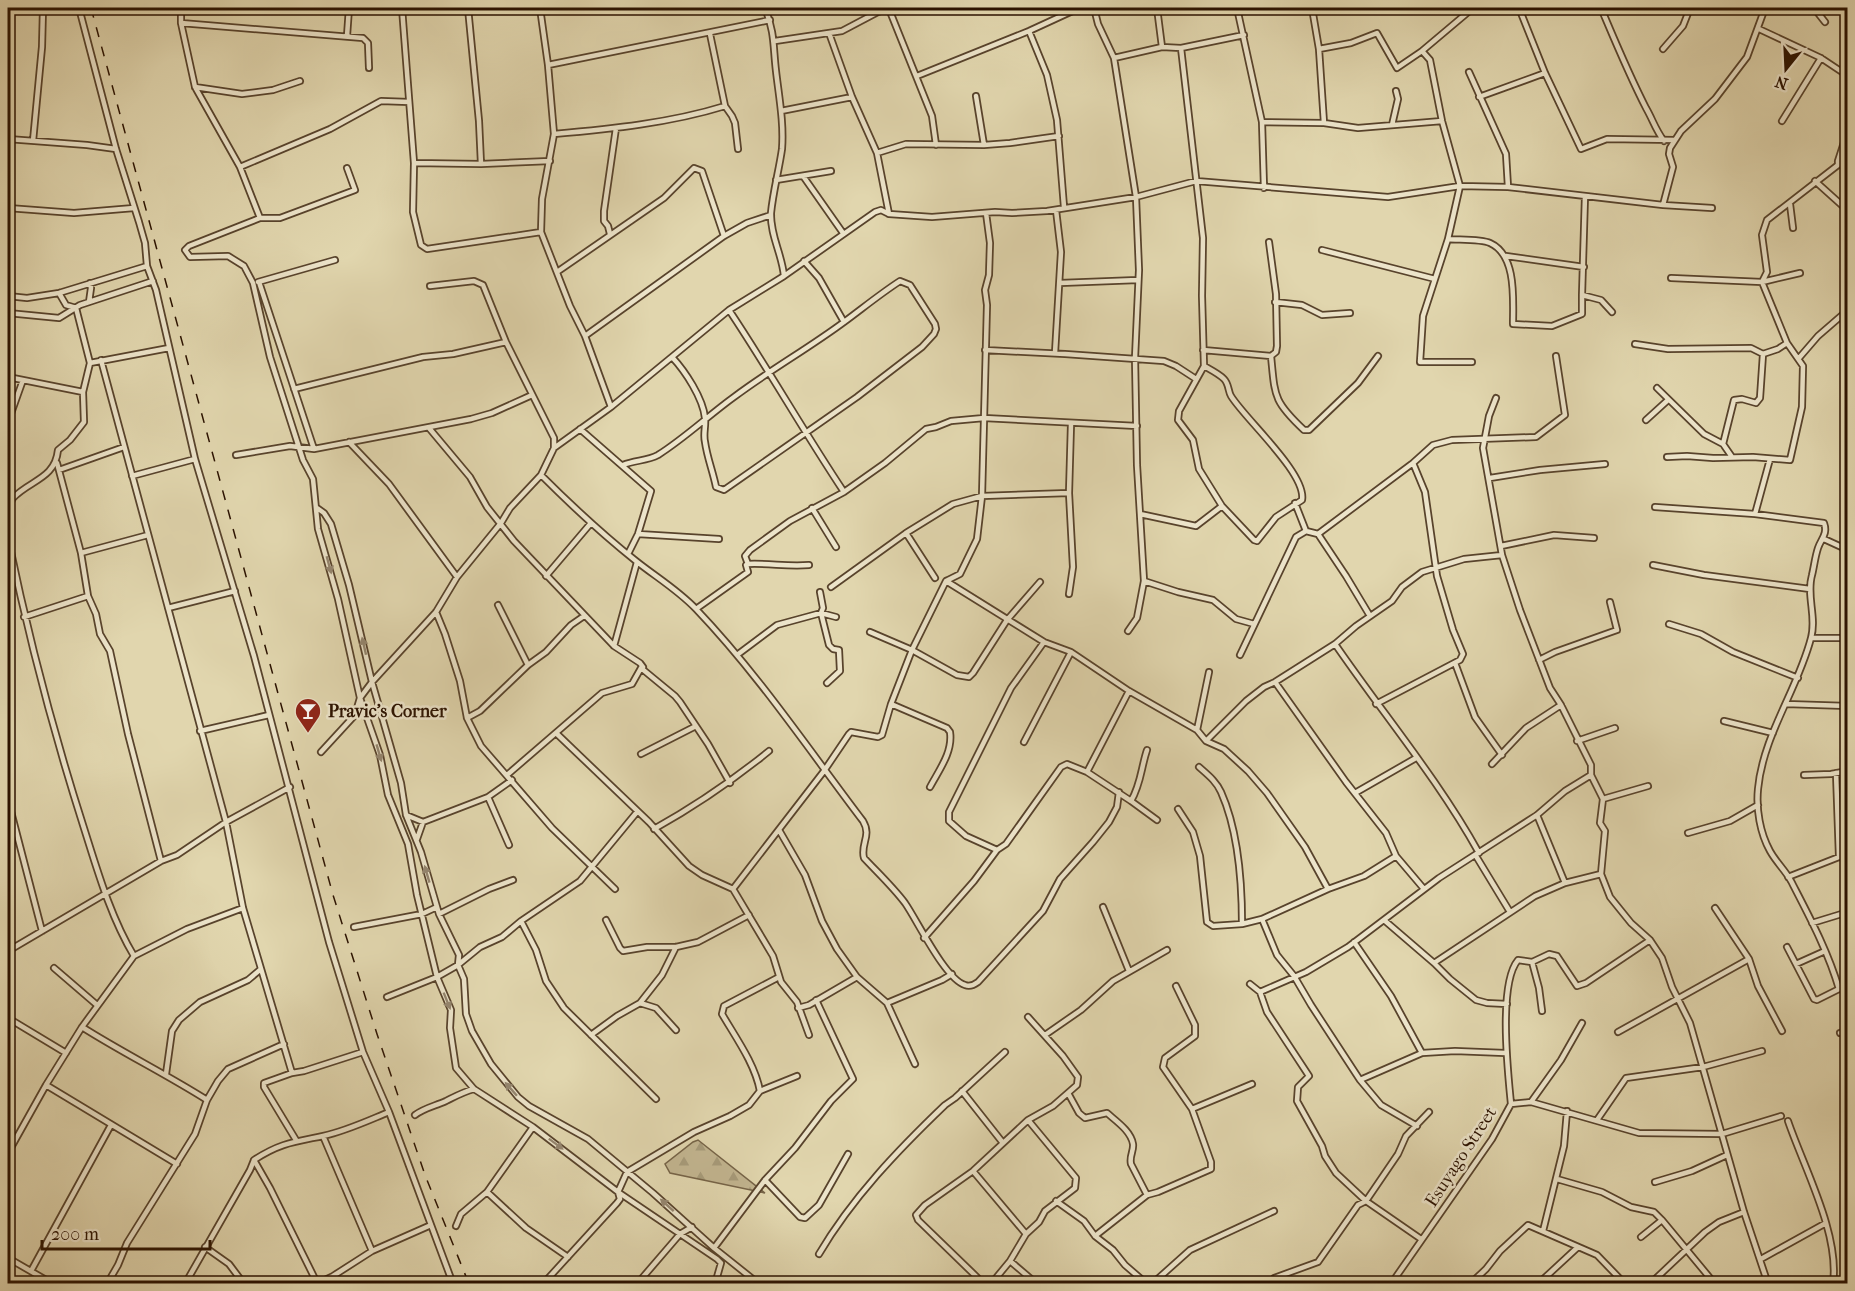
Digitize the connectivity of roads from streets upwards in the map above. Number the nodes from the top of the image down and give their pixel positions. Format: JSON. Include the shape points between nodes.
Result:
{"nodes":[{"id":1,"x":44,"y":8,"type":"edge"},
{"id":2,"x":79,"y":8,"type":"edge"},
{"id":3,"x":181,"y":8,"type":"edge"},
{"id":4,"x":349,"y":8,"type":"edge"},
{"id":5,"x":402,"y":8,"type":"edge"},
{"id":6,"x":468,"y":8,"type":"edge"},
{"id":7,"x":540,"y":8,"type":"edge"},
{"id":8,"x":765,"y":8,"type":"edge"},
{"id":9,"x":891,"y":8,"type":"edge"},
{"id":10,"x":1079,"y":8,"type":"edge"},
{"id":11,"x":1094,"y":8,"type":"edge"},
{"id":12,"x":1157,"y":8,"type":"edge"},
{"id":13,"x":1237,"y":8,"type":"edge"},
{"id":14,"x":1312,"y":8,"type":"edge"},
{"id":15,"x":1473,"y":8,"type":"edge"},
{"id":16,"x":1519,"y":8,"type":"edge"},
{"id":17,"x":1600,"y":8,"type":"edge"},
{"id":18,"x":1690,"y":8,"type":"edge"},
{"id":19,"x":1765,"y":8,"type":"edge"},
{"id":20,"x":1814,"y":8,"type":"edge"},
{"id":21,"x":770,"y":20,"type":"junction"},
{"id":22,"x":1825,"y":22,"type":"dead end"},
{"id":23,"x":181,"y":23,"type":"junction"},
{"id":24,"x":1759,"y":29,"type":"junction"},
{"id":25,"x":1029,"y":31,"type":"junction"},
{"id":26,"x":830,"y":33,"type":"junction"},
{"id":27,"x":710,"y":34,"type":"junction"},
{"id":28,"x":1244,"y":35,"type":"junction"},
{"id":29,"x":347,"y":36,"type":"junction"},
{"id":30,"x":775,"y":40,"type":"junction"},
{"id":31,"x":1162,"y":47,"type":"junction"},
{"id":32,"x":1181,"y":48,"type":"junction"},
{"id":33,"x":1319,"y":49,"type":"junction"},
{"id":34,"x":1663,"y":49,"type":"dead end"},
{"id":35,"x":1422,"y":51,"type":"junction"},
{"id":36,"x":1114,"y":58,"type":"junction"},
{"id":37,"x":1821,"y":58,"type":"junction"},
{"id":38,"x":548,"y":65,"type":"junction"},
{"id":39,"x":369,"y":68,"type":"dead end"},
{"id":40,"x":1469,"y":72,"type":"dead end"},
{"id":41,"x":1545,"y":73,"type":"junction"},
{"id":42,"x":917,"y":76,"type":"junction"},
{"id":43,"x":1848,"y":76,"type":"edge"},
{"id":44,"x":300,"y":81,"type":"dead end"},
{"id":45,"x":195,"y":87,"type":"junction"},
{"id":46,"x":1396,"y":91,"type":"dead end"},
{"id":47,"x":976,"y":96,"type":"dead end"},
{"id":48,"x":852,"y":97,"type":"junction"},
{"id":49,"x":1479,"y":97,"type":"junction"},
{"id":50,"x":409,"y":102,"type":"junction"},
{"id":51,"x":725,"y":106,"type":"junction"},
{"id":52,"x":781,"y":111,"type":"junction"},
{"id":53,"x":1442,"y":121,"type":"junction"},
{"id":54,"x":1782,"y":121,"type":"dead end"},
{"id":55,"x":1262,"y":122,"type":"junction"},
{"id":56,"x":1324,"y":123,"type":"junction"},
{"id":57,"x":1392,"y":125,"type":"junction"},
{"id":58,"x":616,"y":128,"type":"junction"},
{"id":59,"x":1848,"y":130,"type":"edge"},
{"id":60,"x":554,"y":134,"type":"junction"},
{"id":61,"x":1059,"y":136,"type":"junction"},
{"id":62,"x":8,"y":139,"type":"edge"},
{"id":63,"x":1675,"y":140,"type":"junction"},
{"id":64,"x":33,"y":141,"type":"junction"},
{"id":65,"x":1664,"y":141,"type":"junction"},
{"id":66,"x":936,"y":145,"type":"junction"},
{"id":67,"x":984,"y":145,"type":"junction"},
{"id":68,"x":116,"y":149,"type":"junction"},
{"id":69,"x":738,"y":149,"type":"dead end"},
{"id":70,"x":877,"y":153,"type":"junction"},
{"id":71,"x":550,"y":161,"type":"junction"},
{"id":72,"x":1838,"y":161,"type":"junction"},
{"id":73,"x":1848,"y":161,"type":"edge"},
{"id":74,"x":414,"y":163,"type":"junction"},
{"id":75,"x":481,"y":164,"type":"junction"},
{"id":76,"x":240,"y":167,"type":"junction"},
{"id":77,"x":347,"y":168,"type":"dead end"},
{"id":78,"x":831,"y":171,"type":"dead end"},
{"id":79,"x":803,"y":176,"type":"junction"},
{"id":80,"x":776,"y":180,"type":"junction"},
{"id":81,"x":1196,"y":181,"type":"junction"},
{"id":82,"x":1815,"y":181,"type":"junction"},
{"id":83,"x":1460,"y":186,"type":"junction"},
{"id":84,"x":1508,"y":187,"type":"junction"},
{"id":85,"x":1264,"y":188,"type":"junction"},
{"id":86,"x":1586,"y":196,"type":"junction"},
{"id":87,"x":1136,"y":197,"type":"junction"},
{"id":88,"x":1790,"y":204,"type":"junction"},
{"id":89,"x":1663,"y":205,"type":"junction"},
{"id":90,"x":1064,"y":207,"type":"junction"},
{"id":91,"x":8,"y":208,"type":"edge"},
{"id":92,"x":134,"y":208,"type":"junction"},
{"id":93,"x":1712,"y":208,"type":"dead end"},
{"id":94,"x":1845,"y":208,"type":"dead end"},
{"id":95,"x":1056,"y":210,"type":"junction"},
{"id":96,"x":986,"y":213,"type":"junction"},
{"id":97,"x":889,"y":214,"type":"junction"},
{"id":98,"x":771,"y":215,"type":"junction"},
{"id":99,"x":260,"y":218,"type":"junction"},
{"id":100,"x":1793,"y":228,"type":"dead end"},
{"id":101,"x":542,"y":232,"type":"junction"},
{"id":102,"x":843,"y":233,"type":"junction"},
{"id":103,"x":610,"y":234,"type":"junction"},
{"id":104,"x":724,"y":236,"type":"junction"},
{"id":105,"x":1448,"y":239,"type":"junction"},
{"id":106,"x":1269,"y":242,"type":"dead end"},
{"id":107,"x":1322,"y":250,"type":"dead end"},
{"id":108,"x":1506,"y":256,"type":"junction"},
{"id":109,"x":335,"y":260,"type":"dead end"},
{"id":110,"x":804,"y":261,"type":"junction"},
{"id":111,"x":147,"y":266,"type":"junction"},
{"id":112,"x":1584,"y":267,"type":"junction"},
{"id":113,"x":557,"y":272,"type":"junction"},
{"id":114,"x":1800,"y":273,"type":"dead end"},
{"id":115,"x":783,"y":276,"type":"junction"},
{"id":116,"x":1671,"y":278,"type":"dead end"},
{"id":117,"x":1435,"y":279,"type":"junction"},
{"id":118,"x":1138,"y":280,"type":"junction"},
{"id":119,"x":153,"y":281,"type":"junction"},
{"id":120,"x":259,"y":282,"type":"junction"},
{"id":121,"x":1762,"y":282,"type":"junction"},
{"id":122,"x":90,"y":283,"type":"junction"},
{"id":123,"x":253,"y":283,"type":"junction"},
{"id":124,"x":1060,"y":283,"type":"junction"},
{"id":125,"x":430,"y":286,"type":"dead end"},
{"id":126,"x":59,"y":293,"type":"junction"},
{"id":127,"x":1582,"y":295,"type":"junction"},
{"id":128,"x":8,"y":296,"type":"edge"},
{"id":129,"x":89,"y":302,"type":"junction"},
{"id":130,"x":1275,"y":302,"type":"junction"},
{"id":131,"x":1283,"y":304,"type":"junction"},
{"id":132,"x":76,"y":308,"type":"junction"},
{"id":133,"x":1276,"y":309,"type":"junction"},
{"id":134,"x":729,"y":310,"type":"junction"},
{"id":135,"x":1848,"y":310,"type":"edge"},
{"id":136,"x":1612,"y":312,"type":"dead end"},
{"id":137,"x":8,"y":313,"type":"edge"},
{"id":138,"x":1350,"y":313,"type":"dead end"},
{"id":139,"x":844,"y":322,"type":"junction"},
{"id":140,"x":585,"y":336,"type":"junction"},
{"id":141,"x":506,"y":342,"type":"junction"},
{"id":142,"x":1787,"y":343,"type":"junction"},
{"id":143,"x":1635,"y":344,"type":"dead end"},
{"id":144,"x":169,"y":348,"type":"junction"},
{"id":145,"x":985,"y":350,"type":"junction"},
{"id":146,"x":1203,"y":350,"type":"junction"},
{"id":147,"x":1055,"y":353,"type":"junction"},
{"id":148,"x":1763,"y":354,"type":"junction"},
{"id":149,"x":1271,"y":356,"type":"junction"},
{"id":150,"x":1378,"y":356,"type":"dead end"},
{"id":151,"x":1556,"y":356,"type":"dead end"},
{"id":152,"x":672,"y":357,"type":"junction"},
{"id":153,"x":1135,"y":358,"type":"junction"},
{"id":154,"x":1799,"y":358,"type":"junction"},
{"id":155,"x":101,"y":360,"type":"junction"},
{"id":156,"x":1472,"y":362,"type":"dead end"},
{"id":157,"x":90,"y":363,"type":"junction"},
{"id":158,"x":1204,"y":366,"type":"junction"},
{"id":159,"x":768,"y":372,"type":"junction"},
{"id":160,"x":8,"y":377,"type":"edge"},
{"id":161,"x":1196,"y":379,"type":"junction"},
{"id":162,"x":23,"y":380,"type":"junction"},
{"id":163,"x":1657,"y":388,"type":"dead end"},
{"id":164,"x":294,"y":389,"type":"junction"},
{"id":165,"x":83,"y":392,"type":"junction"},
{"id":166,"x":532,"y":395,"type":"junction"},
{"id":167,"x":1496,"y":398,"type":"dead end"},
{"id":168,"x":1668,"y":400,"type":"junction"},
{"id":169,"x":611,"y":407,"type":"junction"},
{"id":170,"x":705,"y":418,"type":"junction"},
{"id":171,"x":984,"y":418,"type":"junction"},
{"id":172,"x":1646,"y":420,"type":"dead end"},
{"id":173,"x":8,"y":422,"type":"edge"},
{"id":174,"x":1071,"y":424,"type":"junction"},
{"id":175,"x":1137,"y":426,"type":"junction"},
{"id":176,"x":429,"y":428,"type":"junction"},
{"id":177,"x":580,"y":429,"type":"junction"},
{"id":178,"x":805,"y":433,"type":"junction"},
{"id":179,"x":1483,"y":439,"type":"junction"},
{"id":180,"x":349,"y":442,"type":"junction"},
{"id":181,"x":1723,"y":444,"type":"junction"},
{"id":182,"x":298,"y":446,"type":"junction"},
{"id":183,"x":124,"y":447,"type":"junction"},
{"id":184,"x":554,"y":448,"type":"junction"},
{"id":185,"x":314,"y":449,"type":"junction"},
{"id":186,"x":236,"y":455,"type":"dead end"},
{"id":187,"x":1667,"y":457,"type":"dead end"},
{"id":188,"x":1732,"y":457,"type":"junction"},
{"id":189,"x":195,"y":459,"type":"junction"},
{"id":190,"x":1770,"y":459,"type":"junction"},
{"id":191,"x":57,"y":463,"type":"junction"},
{"id":192,"x":1413,"y":463,"type":"junction"},
{"id":193,"x":1605,"y":464,"type":"dead end"},
{"id":194,"x":623,"y":465,"type":"junction"},
{"id":195,"x":59,"y":470,"type":"junction"},
{"id":196,"x":541,"y":475,"type":"junction"},
{"id":197,"x":132,"y":476,"type":"junction"},
{"id":198,"x":1490,"y":478,"type":"junction"},
{"id":199,"x":844,"y":492,"type":"junction"},
{"id":200,"x":1069,"y":493,"type":"junction"},
{"id":201,"x":982,"y":496,"type":"junction"},
{"id":202,"x":10,"y":498,"type":"edge"},
{"id":203,"x":1296,"y":503,"type":"junction"},
{"id":204,"x":1222,"y":506,"type":"junction"},
{"id":205,"x":1655,"y":507,"type":"dead end"},
{"id":206,"x":317,"y":508,"type":"junction"},
{"id":207,"x":812,"y":508,"type":"junction"},
{"id":208,"x":1140,"y":514,"type":"junction"},
{"id":209,"x":1755,"y":514,"type":"junction"},
{"id":210,"x":8,"y":517,"type":"edge"},
{"id":211,"x":501,"y":522,"type":"junction"},
{"id":212,"x":591,"y":523,"type":"junction"},
{"id":213,"x":1306,"y":531,"type":"junction"},
{"id":214,"x":906,"y":533,"type":"junction"},
{"id":215,"x":638,"y":534,"type":"junction"},
{"id":216,"x":1318,"y":534,"type":"junction"},
{"id":217,"x":148,"y":535,"type":"junction"},
{"id":218,"x":8,"y":538,"type":"edge"},
{"id":219,"x":1594,"y":538,"type":"dead end"},
{"id":220,"x":718,"y":539,"type":"dead end"},
{"id":221,"x":1824,"y":539,"type":"junction"},
{"id":222,"x":1501,"y":546,"type":"junction"},
{"id":223,"x":836,"y":547,"type":"dead end"},
{"id":224,"x":1848,"y":550,"type":"edge"},
{"id":225,"x":81,"y":553,"type":"junction"},
{"id":226,"x":628,"y":554,"type":"junction"},
{"id":227,"x":1502,"y":555,"type":"junction"},
{"id":228,"x":637,"y":562,"type":"junction"},
{"id":229,"x":748,"y":564,"type":"junction"},
{"id":230,"x":809,"y":565,"type":"dead end"},
{"id":231,"x":1653,"y":565,"type":"dead end"},
{"id":232,"x":1437,"y":567,"type":"junction"},
{"id":233,"x":546,"y":576,"type":"junction"},
{"id":234,"x":457,"y":577,"type":"junction"},
{"id":235,"x":935,"y":578,"type":"dead end"},
{"id":236,"x":946,"y":580,"type":"junction"},
{"id":237,"x":1144,"y":581,"type":"junction"},
{"id":238,"x":1040,"y":582,"type":"dead end"},
{"id":239,"x":831,"y":587,"type":"dead end"},
{"id":240,"x":1810,"y":589,"type":"junction"},
{"id":241,"x":235,"y":591,"type":"junction"},
{"id":242,"x":820,"y":592,"type":"dead end"},
{"id":243,"x":1069,"y":594,"type":"dead end"},
{"id":244,"x":88,"y":596,"type":"junction"},
{"id":245,"x":1610,"y":602,"type":"dead end"},
{"id":246,"x":498,"y":605,"type":"dead end"},
{"id":247,"x":168,"y":608,"type":"junction"},
{"id":248,"x":696,"y":609,"type":"junction"},
{"id":249,"x":436,"y":612,"type":"junction"},
{"id":250,"x":820,"y":613,"type":"junction"},
{"id":251,"x":584,"y":616,"type":"junction"},
{"id":252,"x":1370,"y":616,"type":"junction"},
{"id":253,"x":24,"y":617,"type":"junction"},
{"id":254,"x":836,"y":617,"type":"dead end"},
{"id":255,"x":1007,"y":620,"type":"junction"},
{"id":256,"x":1254,"y":624,"type":"junction"},
{"id":257,"x":1669,"y":624,"type":"dead end"},
{"id":258,"x":1128,"y":631,"type":"dead end"},
{"id":259,"x":870,"y":632,"type":"dead end"},
{"id":260,"x":1812,"y":638,"type":"junction"},
{"id":261,"x":1848,"y":638,"type":"edge"},
{"id":262,"x":1044,"y":642,"type":"junction"},
{"id":263,"x":1335,"y":644,"type":"junction"},
{"id":264,"x":614,"y":646,"type":"junction"},
{"id":265,"x":912,"y":650,"type":"junction"},
{"id":266,"x":1071,"y":652,"type":"junction"},
{"id":267,"x":737,"y":655,"type":"junction"},
{"id":268,"x":1239,"y":655,"type":"dead end"},
{"id":269,"x":1539,"y":660,"type":"junction"},
{"id":270,"x":1455,"y":663,"type":"junction"},
{"id":271,"x":528,"y":664,"type":"junction"},
{"id":272,"x":641,"y":668,"type":"junction"},
{"id":273,"x":1209,"y":672,"type":"dead end"},
{"id":274,"x":1798,"y":678,"type":"junction"},
{"id":275,"x":372,"y":682,"type":"junction"},
{"id":276,"x":1275,"y":682,"type":"junction"},
{"id":277,"x":828,"y":683,"type":"dead end"},
{"id":278,"x":1129,"y":691,"type":"junction"},
{"id":279,"x":360,"y":698,"type":"junction"},
{"id":280,"x":891,"y":704,"type":"junction"},
{"id":281,"x":1376,"y":704,"type":"junction"},
{"id":282,"x":1786,"y":704,"type":"junction"},
{"id":283,"x":1562,"y":705,"type":"junction"},
{"id":284,"x":1848,"y":706,"type":"edge"},
{"id":285,"x":269,"y":715,"type":"junction"},
{"id":286,"x":467,"y":718,"type":"junction"},
{"id":287,"x":1724,"y":721,"type":"dead end"},
{"id":288,"x":696,"y":726,"type":"junction"},
{"id":289,"x":1615,"y":728,"type":"dead end"},
{"id":290,"x":1197,"y":730,"type":"junction"},
{"id":291,"x":200,"y":731,"type":"junction"},
{"id":292,"x":1773,"y":733,"type":"junction"},
{"id":293,"x":556,"y":734,"type":"junction"},
{"id":294,"x":1206,"y":741,"type":"junction"},
{"id":295,"x":1577,"y":741,"type":"junction"},
{"id":296,"x":1024,"y":742,"type":"dead end"},
{"id":297,"x":1147,"y":750,"type":"dead end"},
{"id":298,"x":770,"y":751,"type":"dead end"},
{"id":299,"x":321,"y":752,"type":"dead end"},
{"id":300,"x":641,"y":754,"type":"dead end"},
{"id":301,"x":1502,"y":754,"type":"junction"},
{"id":302,"x":1416,"y":758,"type":"junction"},
{"id":303,"x":1492,"y":764,"type":"dead end"},
{"id":304,"x":1199,"y":767,"type":"dead end"},
{"id":305,"x":824,"y":771,"type":"junction"},
{"id":306,"x":1848,"y":771,"type":"edge"},
{"id":307,"x":1087,"y":772,"type":"junction"},
{"id":308,"x":1836,"y":773,"type":"junction"},
{"id":309,"x":507,"y":775,"type":"junction"},
{"id":310,"x":1591,"y":775,"type":"junction"},
{"id":311,"x":1804,"y":775,"type":"dead end"},
{"id":312,"x":512,"y":780,"type":"junction"},
{"id":313,"x":730,"y":783,"type":"junction"},
{"id":314,"x":1648,"y":786,"type":"dead end"},
{"id":315,"x":930,"y":787,"type":"dead end"},
{"id":316,"x":290,"y":788,"type":"junction"},
{"id":317,"x":1119,"y":792,"type":"junction"},
{"id":318,"x":1354,"y":793,"type":"junction"},
{"id":319,"x":488,"y":797,"type":"junction"},
{"id":320,"x":1603,"y":799,"type":"junction"},
{"id":321,"x":8,"y":800,"type":"edge"},
{"id":322,"x":1131,"y":801,"type":"junction"},
{"id":323,"x":1758,"y":805,"type":"junction"},
{"id":324,"x":1178,"y":809,"type":"dead end"},
{"id":325,"x":637,"y":812,"type":"junction"},
{"id":326,"x":406,"y":815,"type":"junction"},
{"id":327,"x":1536,"y":815,"type":"junction"},
{"id":328,"x":1156,"y":820,"type":"dead end"},
{"id":329,"x":226,"y":822,"type":"junction"},
{"id":330,"x":423,"y":822,"type":"junction"},
{"id":331,"x":422,"y":829,"type":"junction"},
{"id":332,"x":654,"y":829,"type":"junction"},
{"id":333,"x":778,"y":830,"type":"junction"},
{"id":334,"x":414,"y":832,"type":"junction"},
{"id":335,"x":1688,"y":833,"type":"dead end"},
{"id":336,"x":406,"y":837,"type":"junction"},
{"id":337,"x":417,"y":840,"type":"junction"},
{"id":338,"x":509,"y":845,"type":"dead end"},
{"id":339,"x":997,"y":850,"type":"junction"},
{"id":340,"x":1477,"y":854,"type":"junction"},
{"id":341,"x":1396,"y":856,"type":"junction"},
{"id":342,"x":1848,"y":856,"type":"edge"},
{"id":343,"x":1839,"y":857,"type":"junction"},
{"id":344,"x":161,"y":861,"type":"junction"},
{"id":345,"x":592,"y":865,"type":"junction"},
{"id":346,"x":1600,"y":874,"type":"junction"},
{"id":347,"x":1788,"y":877,"type":"junction"},
{"id":348,"x":513,"y":880,"type":"dead end"},
{"id":349,"x":1565,"y":884,"type":"junction"},
{"id":350,"x":615,"y":889,"type":"dead end"},
{"id":351,"x":733,"y":889,"type":"junction"},
{"id":352,"x":1328,"y":889,"type":"junction"},
{"id":353,"x":1424,"y":889,"type":"junction"},
{"id":354,"x":105,"y":894,"type":"junction"},
{"id":355,"x":437,"y":907,"type":"junction"},
{"id":356,"x":1103,"y":907,"type":"dead end"},
{"id":357,"x":243,"y":908,"type":"junction"},
{"id":358,"x":1715,"y":908,"type":"dead end"},
{"id":359,"x":1510,"y":912,"type":"junction"},
{"id":360,"x":1848,"y":912,"type":"edge"},
{"id":361,"x":422,"y":914,"type":"junction"},
{"id":362,"x":439,"y":914,"type":"junction"},
{"id":363,"x":748,"y":915,"type":"junction"},
{"id":364,"x":1262,"y":919,"type":"junction"},
{"id":365,"x":606,"y":920,"type":"dead end"},
{"id":366,"x":1384,"y":920,"type":"junction"},
{"id":367,"x":521,"y":921,"type":"junction"},
{"id":368,"x":1812,"y":923,"type":"junction"},
{"id":369,"x":1242,"y":924,"type":"junction"},
{"id":370,"x":354,"y":927,"type":"dead end"},
{"id":371,"x":42,"y":931,"type":"junction"},
{"id":372,"x":924,"y":938,"type":"junction"},
{"id":373,"x":1650,"y":940,"type":"junction"},
{"id":374,"x":1354,"y":942,"type":"junction"},
{"id":375,"x":676,"y":947,"type":"junction"},
{"id":376,"x":1787,"y":947,"type":"dead end"},
{"id":377,"x":1167,"y":950,"type":"dead end"},
{"id":378,"x":8,"y":951,"type":"edge"},
{"id":379,"x":1825,"y":951,"type":"junction"},
{"id":380,"x":473,"y":953,"type":"junction"},
{"id":381,"x":459,"y":955,"type":"junction"},
{"id":382,"x":134,"y":956,"type":"junction"},
{"id":383,"x":1749,"y":958,"type":"junction"},
{"id":384,"x":1532,"y":962,"type":"junction"},
{"id":385,"x":1434,"y":963,"type":"junction"},
{"id":386,"x":1796,"y":964,"type":"junction"},
{"id":387,"x":458,"y":966,"type":"junction"},
{"id":388,"x":54,"y":968,"type":"dead end"},
{"id":389,"x":261,"y":969,"type":"junction"},
{"id":390,"x":1129,"y":971,"type":"junction"},
{"id":391,"x":952,"y":974,"type":"junction"},
{"id":392,"x":1294,"y":976,"type":"junction"},
{"id":393,"x":437,"y":977,"type":"junction"},
{"id":394,"x":779,"y":977,"type":"junction"},
{"id":395,"x":856,"y":977,"type":"junction"},
{"id":396,"x":1250,"y":984,"type":"dead end"},
{"id":397,"x":1848,"y":986,"type":"edge"},
{"id":398,"x":1176,"y":987,"type":"dead end"},
{"id":399,"x":1839,"y":989,"type":"junction"},
{"id":400,"x":1260,"y":992,"type":"junction"},
{"id":401,"x":387,"y":998,"type":"dead end"},
{"id":402,"x":1678,"y":998,"type":"junction"},
{"id":403,"x":816,"y":1000,"type":"junction"},
{"id":404,"x":640,"y":1003,"type":"junction"},
{"id":405,"x":887,"y":1003,"type":"junction"},
{"id":406,"x":1507,"y":1004,"type":"junction"},
{"id":407,"x":97,"y":1005,"type":"junction"},
{"id":408,"x":798,"y":1008,"type":"junction"},
{"id":409,"x":1542,"y":1011,"type":"dead end"},
{"id":410,"x":1028,"y":1017,"type":"dead end"},
{"id":411,"x":8,"y":1018,"type":"edge"},
{"id":412,"x":1582,"y":1023,"type":"dead end"},
{"id":413,"x":82,"y":1027,"type":"junction"},
{"id":414,"x":676,"y":1030,"type":"dead end"},
{"id":415,"x":1782,"y":1031,"type":"dead end"},
{"id":416,"x":1848,"y":1031,"type":"edge"},
{"id":417,"x":1618,"y":1032,"type":"dead end"},
{"id":418,"x":1840,"y":1033,"type":"dead end"},
{"id":419,"x":591,"y":1035,"type":"junction"},
{"id":420,"x":808,"y":1035,"type":"dead end"},
{"id":421,"x":1044,"y":1035,"type":"junction"},
{"id":422,"x":284,"y":1044,"type":"junction"},
{"id":423,"x":1762,"y":1051,"type":"dead end"},
{"id":424,"x":363,"y":1052,"type":"junction"},
{"id":425,"x":1005,"y":1052,"type":"dead end"},
{"id":426,"x":66,"y":1053,"type":"junction"},
{"id":427,"x":1422,"y":1053,"type":"junction"},
{"id":428,"x":1505,"y":1053,"type":"junction"},
{"id":429,"x":915,"y":1064,"type":"dead end"},
{"id":430,"x":1703,"y":1066,"type":"junction"},
{"id":431,"x":292,"y":1072,"type":"junction"},
{"id":432,"x":166,"y":1074,"type":"junction"},
{"id":433,"x":797,"y":1076,"type":"dead end"},
{"id":434,"x":1360,"y":1080,"type":"junction"},
{"id":435,"x":1252,"y":1084,"type":"dead end"},
{"id":436,"x":46,"y":1085,"type":"junction"},
{"id":437,"x":474,"y":1089,"type":"junction"},
{"id":438,"x":760,"y":1091,"type":"junction"},
{"id":439,"x":962,"y":1091,"type":"junction"},
{"id":440,"x":1068,"y":1094,"type":"junction"},
{"id":441,"x":656,"y":1099,"type":"dead end"},
{"id":442,"x":207,"y":1100,"type":"junction"},
{"id":443,"x":1532,"y":1102,"type":"junction"},
{"id":444,"x":1511,"y":1104,"type":"junction"},
{"id":445,"x":1192,"y":1109,"type":"junction"},
{"id":446,"x":1567,"y":1111,"type":"junction"},
{"id":447,"x":389,"y":1112,"type":"junction"},
{"id":448,"x":1429,"y":1112,"type":"dead end"},
{"id":449,"x":415,"y":1115,"type":"dead end"},
{"id":450,"x":1781,"y":1116,"type":"dead end"},
{"id":451,"x":1028,"y":1120,"type":"junction"},
{"id":452,"x":1597,"y":1120,"type":"junction"},
{"id":453,"x":1788,"y":1120,"type":"dead end"},
{"id":454,"x":111,"y":1125,"type":"junction"},
{"id":455,"x":1417,"y":1126,"type":"junction"},
{"id":456,"x":533,"y":1127,"type":"junction"},
{"id":457,"x":1722,"y":1134,"type":"junction"},
{"id":458,"x":323,"y":1136,"type":"junction"},
{"id":459,"x":296,"y":1140,"type":"junction"},
{"id":460,"x":1003,"y":1143,"type":"junction"},
{"id":461,"x":8,"y":1153,"type":"edge"},
{"id":462,"x":848,"y":1154,"type":"dead end"},
{"id":463,"x":1727,"y":1155,"type":"junction"},
{"id":464,"x":254,"y":1160,"type":"junction"},
{"id":465,"x":177,"y":1164,"type":"junction"},
{"id":466,"x":974,"y":1171,"type":"junction"},
{"id":467,"x":627,"y":1172,"type":"junction"},
{"id":468,"x":1557,"y":1179,"type":"junction"},
{"id":469,"x":765,"y":1180,"type":"junction"},
{"id":470,"x":1655,"y":1182,"type":"dead end"},
{"id":471,"x":487,"y":1192,"type":"junction"},
{"id":472,"x":618,"y":1192,"type":"junction"},
{"id":473,"x":1148,"y":1195,"type":"junction"},
{"id":474,"x":1366,"y":1201,"type":"junction"},
{"id":475,"x":1056,"y":1202,"type":"junction"},
{"id":476,"x":1275,"y":1211,"type":"dead end"},
{"id":477,"x":1744,"y":1212,"type":"junction"},
{"id":478,"x":1662,"y":1220,"type":"junction"},
{"id":479,"x":1826,"y":1223,"type":"junction"},
{"id":480,"x":431,"y":1225,"type":"junction"},
{"id":481,"x":456,"y":1226,"type":"dead end"},
{"id":482,"x":692,"y":1227,"type":"junction"},
{"id":483,"x":1543,"y":1231,"type":"junction"},
{"id":484,"x":680,"y":1234,"type":"junction"},
{"id":485,"x":1026,"y":1234,"type":"junction"},
{"id":486,"x":1095,"y":1236,"type":"junction"},
{"id":487,"x":1641,"y":1237,"type":"dead end"},
{"id":488,"x":1421,"y":1239,"type":"junction"},
{"id":489,"x":205,"y":1247,"type":"junction"},
{"id":490,"x":1578,"y":1247,"type":"junction"},
{"id":491,"x":714,"y":1248,"type":"junction"},
{"id":492,"x":1687,"y":1249,"type":"junction"},
{"id":493,"x":372,"y":1251,"type":"junction"},
{"id":494,"x":819,"y":1254,"type":"dead end"},
{"id":495,"x":568,"y":1257,"type":"junction"},
{"id":496,"x":8,"y":1258,"type":"edge"},
{"id":497,"x":1761,"y":1259,"type":"junction"},
{"id":498,"x":1010,"y":1261,"type":"junction"},
{"id":499,"x":31,"y":1271,"type":"junction"},
{"id":500,"x":333,"y":1276,"type":"junction"},
{"id":501,"x":757,"y":1282,"type":"edge"},
{"id":502,"x":317,"y":1283,"type":"edge"},
{"id":503,"x":53,"y":1284,"type":"edge"},
{"id":504,"x":107,"y":1284,"type":"edge"},
{"id":505,"x":185,"y":1284,"type":"edge"},
{"id":506,"x":244,"y":1284,"type":"edge"},
{"id":507,"x":337,"y":1284,"type":"edge"},
{"id":508,"x":453,"y":1284,"type":"edge"},
{"id":509,"x":543,"y":1284,"type":"edge"},
{"id":510,"x":637,"y":1284,"type":"edge"},
{"id":511,"x":715,"y":1284,"type":"edge"},
{"id":512,"x":749,"y":1284,"type":"edge"},
{"id":513,"x":984,"y":1284,"type":"edge"},
{"id":514,"x":991,"y":1284,"type":"edge"},
{"id":515,"x":1037,"y":1284,"type":"edge"},
{"id":516,"x":1147,"y":1284,"type":"edge"},
{"id":517,"x":1152,"y":1284,"type":"edge"},
{"id":518,"x":1269,"y":1284,"type":"edge"},
{"id":519,"x":1392,"y":1284,"type":"edge"},
{"id":520,"x":1470,"y":1284,"type":"edge"},
{"id":521,"x":1538,"y":1284,"type":"edge"},
{"id":522,"x":1625,"y":1284,"type":"edge"},
{"id":523,"x":1650,"y":1284,"type":"edge"},
{"id":524,"x":1715,"y":1284,"type":"edge"},
{"id":525,"x":1768,"y":1284,"type":"edge"},
{"id":526,"x":1833,"y":1284,"type":"edge"}],
"edges":[{"from":1,"to":64,"type":"street"},
{"from":2,"to":68,"type":"street"},
{"from":3,"to":23,"type":"street"},
{"from":4,"to":29,"type":"street"},
{"from":5,"to":50,"type":"street"},
{"from":6,"to":75,"type":"street"},
{"from":7,"to":38,"type":"street"},
{"from":8,"to":21,"type":"street"},
{"from":9,"to":26,"type":"street"},
{"from":9,"to":42,"type":"street"},
{"from":10,"to":25,"type":"street"},
{"from":11,"to":36,"type":"street"},
{"from":12,"to":31,"type":"street"},
{"from":13,"to":28,"type":"street"},
{"from":14,"to":33,"type":"street"},
{"from":15,"to":35,"type":"street"},
{"from":16,"to":41,"type":"street"},
{"from":17,"to":65,"type":"street","via":[[1653,126]]},
{"from":18,"to":34,"type":"street","via":[[1683,26]]},
{"from":19,"to":24,"type":"street"},
{"from":20,"to":22,"type":"street"},
{"from":21,"to":27,"type":"street"},
{"from":21,"to":30,"type":"street"},
{"from":23,"to":29,"type":"street"},
{"from":23,"to":45,"type":"street"},
{"from":24,"to":37,"type":"street"},
{"from":24,"to":63,"type":"street","via":[[1740,67]]},
{"from":25,"to":42,"type":"street"},
{"from":25,"to":61,"type":"street","via":[[1047,75]]},
{"from":26,"to":30,"type":"street"},
{"from":26,"to":48,"type":"street"},
{"from":27,"to":38,"type":"street"},
{"from":27,"to":51,"type":"street"},
{"from":28,"to":32,"type":"street"},
{"from":28,"to":55,"type":"street"},
{"from":29,"to":39,"type":"street","via":[[366,39]]},
{"from":30,"to":52,"type":"street"},
{"from":31,"to":32,"type":"street"},
{"from":31,"to":36,"type":"street"},
{"from":32,"to":81,"type":"street"},
{"from":33,"to":35,"type":"street","via":[[1377,33],[1397,68]]},
{"from":33,"to":56,"type":"street"},
{"from":35,"to":53,"type":"street","via":[[1430,60]]},
{"from":36,"to":87,"type":"street"},
{"from":37,"to":43,"type":"street"},
{"from":37,"to":54,"type":"street"},
{"from":38,"to":60,"type":"street"},
{"from":40,"to":49,"type":"street"},
{"from":41,"to":49,"type":"street"},
{"from":41,"to":65,"type":"street","via":[[1581,149],[1607,139]]},
{"from":42,"to":66,"type":"street","via":[[932,116]]},
{"from":44,"to":45,"type":"street","via":[[242,94]]},
{"from":45,"to":76,"type":"street"},
{"from":46,"to":57,"type":"street"},
{"from":47,"to":67,"type":"street"},
{"from":48,"to":52,"type":"street"},
{"from":48,"to":70,"type":"street"},
{"from":49,"to":84,"type":"street","via":[[1506,154]]},
{"from":50,"to":74,"type":"street"},
{"from":50,"to":76,"type":"street","via":[[381,101],[330,129]]},
{"from":51,"to":58,"type":"street"},
{"from":51,"to":69,"type":"street","via":[[732,116]]},
{"from":52,"to":80,"type":"street","via":[[782,148]]},
{"from":53,"to":57,"type":"street"},
{"from":53,"to":83,"type":"street"},
{"from":55,"to":56,"type":"street"},
{"from":55,"to":85,"type":"street"},
{"from":56,"to":57,"type":"street","via":[[1358,128]]},
{"from":58,"to":60,"type":"street"},
{"from":58,"to":103,"type":"street","via":[[604,211]]},
{"from":59,"to":72,"type":"street"},
{"from":60,"to":71,"type":"street"},
{"from":61,"to":67,"type":"street"},
{"from":61,"to":90,"type":"street"},
{"from":62,"to":64,"type":"street"},
{"from":63,"to":65,"type":"street"},
{"from":63,"to":89,"type":"street","via":[[1670,148],[1673,167]]},
{"from":64,"to":68,"type":"street"},
{"from":66,"to":67,"type":"street"},
{"from":66,"to":70,"type":"street","via":[[906,144]]},
{"from":68,"to":92,"type":"street"},
{"from":70,"to":97,"type":"street"},
{"from":71,"to":75,"type":"street"},
{"from":71,"to":101,"type":"street","via":[[542,199]]},
{"from":72,"to":73,"type":"street"},
{"from":72,"to":82,"type":"street","via":[[1838,165]]},
{"from":74,"to":75,"type":"street"},
{"from":74,"to":101,"type":"street","via":[[413,212],[421,245],[427,249]]},
{"from":76,"to":99,"type":"street"},
{"from":77,"to":99,"type":"street","via":[[355,190],[280,218]]},
{"from":78,"to":79,"type":"street"},
{"from":79,"to":80,"type":"street"},
{"from":79,"to":102,"type":"street"},
{"from":80,"to":98,"type":"street"},
{"from":81,"to":85,"type":"street"},
{"from":81,"to":87,"type":"street"},
{"from":81,"to":146,"type":"street","via":[[1203,238]]},
{"from":82,"to":88,"type":"street"},
{"from":82,"to":94,"type":"street"},
{"from":83,"to":84,"type":"street"},
{"from":83,"to":85,"type":"street","via":[[1388,197]]},
{"from":83,"to":105,"type":"street"},
{"from":84,"to":86,"type":"street"},
{"from":86,"to":89,"type":"street"},
{"from":86,"to":112,"type":"street"},
{"from":87,"to":90,"type":"street"},
{"from":87,"to":118,"type":"street"},
{"from":88,"to":100,"type":"street"},
{"from":88,"to":121,"type":"street","via":[[1767,220],[1762,235],[1767,272]]},
{"from":89,"to":93,"type":"street"},
{"from":90,"to":95,"type":"street"},
{"from":91,"to":92,"type":"street","via":[[74,213]]},
{"from":92,"to":111,"type":"street","via":[[145,243]]},
{"from":95,"to":96,"type":"street"},
{"from":95,"to":124,"type":"street"},
{"from":96,"to":97,"type":"street","via":[[933,217]]},
{"from":96,"to":145,"type":"street","via":[[990,243]]},
{"from":97,"to":102,"type":"street","via":[[874,212]]},
{"from":98,"to":104,"type":"street"},
{"from":98,"to":115,"type":"street","via":[[775,242],[783,260]]},
{"from":99,"to":123,"type":"street","via":[[185,250],[194,258],[228,256],[244,266]]},
{"from":101,"to":113,"type":"street"},
{"from":102,"to":110,"type":"street"},
{"from":103,"to":104,"type":"street","via":[[664,198],[694,168],[702,171]]},
{"from":103,"to":113,"type":"street"},
{"from":104,"to":140,"type":"street"},
{"from":105,"to":108,"type":"street","via":[[1489,243]]},
{"from":105,"to":117,"type":"street"},
{"from":106,"to":130,"type":"street"},
{"from":107,"to":117,"type":"street"},
{"from":108,"to":112,"type":"street"},
{"from":108,"to":127,"type":"street","via":[[1513,291],[1513,324],[1552,326],[1582,315]]},
{"from":109,"to":120,"type":"street"},
{"from":110,"to":115,"type":"street"},
{"from":110,"to":139,"type":"street","via":[[819,278]]},
{"from":111,"to":119,"type":"street"},
{"from":111,"to":122,"type":"street"},
{"from":112,"to":127,"type":"street"},
{"from":113,"to":140,"type":"street"},
{"from":114,"to":121,"type":"street"},
{"from":115,"to":134,"type":"street"},
{"from":116,"to":121,"type":"street"},
{"from":117,"to":156,"type":"street","via":[[1423,316],[1420,362]]},
{"from":118,"to":124,"type":"street"},
{"from":118,"to":153,"type":"street"},
{"from":119,"to":129,"type":"street"},
{"from":119,"to":144,"type":"street"},
{"from":120,"to":123,"type":"street"},
{"from":120,"to":164,"type":"street"},
{"from":121,"to":142,"type":"street"},
{"from":122,"to":126,"type":"street"},
{"from":122,"to":129,"type":"street"},
{"from":123,"to":182,"type":"street","via":[[270,357]]},
{"from":124,"to":147,"type":"street"},
{"from":125,"to":141,"type":"street","via":[[478,282],[483,285]]},
{"from":126,"to":128,"type":"street","via":[[27,298]]},
{"from":126,"to":132,"type":"street","via":[[66,305]]},
{"from":127,"to":136,"type":"street","via":[[1601,300]]},
{"from":129,"to":132,"type":"street"},
{"from":130,"to":131,"type":"street"},
{"from":130,"to":133,"type":"street"},
{"from":131,"to":133,"type":"street"},
{"from":131,"to":138,"type":"street","via":[[1302,305],[1327,315]]},
{"from":132,"to":137,"type":"street","via":[[59,318]]},
{"from":132,"to":157,"type":"street"},
{"from":133,"to":149,"type":"street","via":[[1277,346]]},
{"from":134,"to":152,"type":"street"},
{"from":134,"to":159,"type":"street"},
{"from":135,"to":154,"type":"street"},
{"from":139,"to":159,"type":"street"},
{"from":139,"to":178,"type":"street","via":[[900,281],[910,285],[936,329],[922,348]]},
{"from":140,"to":169,"type":"street"},
{"from":141,"to":164,"type":"street","via":[[423,357]]},
{"from":141,"to":166,"type":"street"},
{"from":142,"to":148,"type":"street"},
{"from":142,"to":154,"type":"street"},
{"from":143,"to":148,"type":"street","via":[[1668,349],[1751,348]]},
{"from":144,"to":155,"type":"street"},
{"from":144,"to":189,"type":"street"},
{"from":145,"to":147,"type":"street"},
{"from":145,"to":171,"type":"street"},
{"from":146,"to":149,"type":"street"},
{"from":146,"to":158,"type":"street"},
{"from":147,"to":153,"type":"street"},
{"from":148,"to":181,"type":"street","via":[[1760,398],[1756,403],[1734,400]]},
{"from":149,"to":150,"type":"street","via":[[1277,400],[1304,430],[1309,430],[1358,383]]},
{"from":151,"to":179,"type":"street","via":[[1565,415],[1536,437]]},
{"from":152,"to":169,"type":"street"},
{"from":152,"to":170,"type":"street","via":[[693,387]]},
{"from":153,"to":161,"type":"street","via":[[1171,364]]},
{"from":153,"to":175,"type":"street"},
{"from":154,"to":190,"type":"street","via":[[1803,366],[1802,407],[1793,453],[1790,460]]},
{"from":155,"to":157,"type":"street"},
{"from":155,"to":183,"type":"street"},
{"from":157,"to":165,"type":"street"},
{"from":158,"to":161,"type":"street"},
{"from":158,"to":203,"type":"street","via":[[1225,380],[1232,398],[1300,485],[1302,500]]},
{"from":159,"to":170,"type":"street"},
{"from":159,"to":178,"type":"street"},
{"from":160,"to":162,"type":"street"},
{"from":161,"to":204,"type":"street","via":[[1178,420],[1193,440],[1199,468]]},
{"from":162,"to":165,"type":"street"},
{"from":162,"to":173,"type":"street"},
{"from":163,"to":168,"type":"street"},
{"from":164,"to":185,"type":"street"},
{"from":165,"to":191,"type":"street","via":[[84,422],[58,450]]},
{"from":166,"to":176,"type":"street","via":[[492,413]]},
{"from":166,"to":184,"type":"street","via":[[554,438]]},
{"from":167,"to":179,"type":"street"},
{"from":168,"to":172,"type":"street"},
{"from":168,"to":181,"type":"street","via":[[1704,434]]},
{"from":169,"to":177,"type":"street"},
{"from":170,"to":178,"type":"street","via":[[704,440],[719,490]]},
{"from":170,"to":194,"type":"street","via":[[654,456]]},
{"from":171,"to":174,"type":"street"},
{"from":171,"to":199,"type":"street","via":[[951,421],[926,429]]},
{"from":171,"to":201,"type":"street"},
{"from":174,"to":175,"type":"street"},
{"from":174,"to":200,"type":"street"},
{"from":175,"to":208,"type":"street"},
{"from":176,"to":180,"type":"street"},
{"from":176,"to":211,"type":"street"},
{"from":177,"to":184,"type":"street"},
{"from":177,"to":194,"type":"street"},
{"from":178,"to":199,"type":"street"},
{"from":179,"to":192,"type":"street","via":[[1433,445]]},
{"from":179,"to":198,"type":"street"},
{"from":180,"to":185,"type":"street"},
{"from":180,"to":234,"type":"street","via":[[390,484]]},
{"from":181,"to":188,"type":"street"},
{"from":182,"to":185,"type":"street"},
{"from":182,"to":186,"type":"street"},
{"from":182,"to":206,"type":"street","via":[[313,479]]},
{"from":183,"to":195,"type":"street"},
{"from":183,"to":197,"type":"street"},
{"from":184,"to":196,"type":"street"},
{"from":187,"to":188,"type":"street"},
{"from":188,"to":190,"type":"street"},
{"from":189,"to":197,"type":"street"},
{"from":189,"to":241,"type":"street"},
{"from":190,"to":209,"type":"street"},
{"from":191,"to":195,"type":"street"},
{"from":191,"to":202,"type":"street"},
{"from":192,"to":216,"type":"street"},
{"from":192,"to":232,"type":"street","via":[[1425,492]]},
{"from":193,"to":198,"type":"street"},
{"from":194,"to":215,"type":"street","via":[[651,491]]},
{"from":195,"to":225,"type":"street"},
{"from":196,"to":211,"type":"street"},
{"from":196,"to":212,"type":"street"},
{"from":197,"to":217,"type":"street"},
{"from":198,"to":222,"type":"street"},
{"from":199,"to":207,"type":"street"},
{"from":200,"to":201,"type":"street"},
{"from":200,"to":243,"type":"street","via":[[1073,567]]},
{"from":201,"to":214,"type":"street","via":[[953,504]]},
{"from":201,"to":236,"type":"street","via":[[975,545],[960,574]]},
{"from":202,"to":210,"type":"street"},
{"from":203,"to":204,"type":"street","via":[[1276,517],[1257,541]]},
{"from":203,"to":213,"type":"street"},
{"from":204,"to":208,"type":"street","via":[[1196,526]]},
{"from":205,"to":209,"type":"street"},
{"from":275,"to":206,"type":"street","one_way":true,"via":[[331,524]]},
{"from":206,"to":279,"type":"street","one_way":true,"via":[[318,529]]},
{"from":207,"to":223,"type":"street"},
{"from":207,"to":229,"type":"street","via":[[750,550],[745,556]]},
{"from":208,"to":237,"type":"street"},
{"from":209,"to":221,"type":"street","via":[[1824,523]]},
{"from":211,"to":233,"type":"street"},
{"from":211,"to":234,"type":"street"},
{"from":212,"to":226,"type":"street"},
{"from":212,"to":233,"type":"street"},
{"from":213,"to":216,"type":"street"},
{"from":213,"to":256,"type":"street","via":[[1296,537]]},
{"from":214,"to":235,"type":"street"},
{"from":214,"to":239,"type":"street"},
{"from":215,"to":220,"type":"street"},
{"from":215,"to":226,"type":"street"},
{"from":216,"to":252,"type":"street"},
{"from":217,"to":225,"type":"street"},
{"from":217,"to":247,"type":"street"},
{"from":218,"to":253,"type":"street"},
{"from":219,"to":222,"type":"street","via":[[1554,535]]},
{"from":221,"to":224,"type":"street"},
{"from":221,"to":240,"type":"street","via":[[1818,547]]},
{"from":222,"to":227,"type":"street"},
{"from":225,"to":244,"type":"street"},
{"from":226,"to":228,"type":"street"},
{"from":227,"to":232,"type":"street"},
{"from":227,"to":269,"type":"street"},
{"from":228,"to":248,"type":"street"},
{"from":228,"to":264,"type":"street"},
{"from":229,"to":230,"type":"street"},
{"from":229,"to":248,"type":"street","via":[[748,572]]},
{"from":231,"to":240,"type":"street"},
{"from":232,"to":252,"type":"street","via":[[1422,572]]},
{"from":232,"to":270,"type":"street","via":[[1463,654]]},
{"from":233,"to":251,"type":"street"},
{"from":234,"to":249,"type":"street"},
{"from":236,"to":255,"type":"street"},
{"from":236,"to":265,"type":"street"},
{"from":237,"to":256,"type":"street","via":[[1213,600],[1236,619]]},
{"from":237,"to":258,"type":"street","via":[[1137,618]]},
{"from":238,"to":255,"type":"street"},
{"from":240,"to":260,"type":"street"},
{"from":241,"to":247,"type":"street"},
{"from":241,"to":285,"type":"street"},
{"from":242,"to":250,"type":"street"},
{"from":244,"to":253,"type":"street"},
{"from":244,"to":344,"type":"street","via":[[110,651]]},
{"from":245,"to":269,"type":"street","via":[[1617,630]]},
{"from":246,"to":271,"type":"street"},
{"from":247,"to":291,"type":"street"},
{"from":248,"to":267,"type":"street"},
{"from":249,"to":275,"type":"street"},
{"from":249,"to":286,"type":"street","via":[[460,681]]},
{"from":250,"to":254,"type":"street"},
{"from":250,"to":267,"type":"street","via":[[772,627]]},
{"from":250,"to":277,"type":"street","via":[[829,645],[838,650],[840,671]]},
{"from":251,"to":264,"type":"street"},
{"from":251,"to":271,"type":"street"},
{"from":252,"to":263,"type":"street"},
{"from":253,"to":354,"type":"street"},
{"from":255,"to":262,"type":"street"},
{"from":255,"to":265,"type":"street","via":[[969,677],[957,675]]},
{"from":256,"to":268,"type":"street"},
{"from":257,"to":274,"type":"street","via":[[1701,634],[1732,652]]},
{"from":259,"to":265,"type":"street"},
{"from":260,"to":261,"type":"street"},
{"from":260,"to":274,"type":"street"},
{"from":262,"to":266,"type":"street"},
{"from":262,"to":339,"type":"street","via":[[1011,688],[949,812],[949,821],[966,836]]},
{"from":263,"to":276,"type":"street"},
{"from":263,"to":281,"type":"street"},
{"from":264,"to":272,"type":"street","via":[[640,663]]},
{"from":265,"to":280,"type":"street"},
{"from":266,"to":278,"type":"street"},
{"from":266,"to":296,"type":"street"},
{"from":267,"to":305,"type":"street"},
{"from":269,"to":283,"type":"street"},
{"from":270,"to":281,"type":"street"},
{"from":270,"to":301,"type":"street","via":[[1475,717]]},
{"from":271,"to":286,"type":"street","via":[[480,711]]},
{"from":272,"to":288,"type":"street","via":[[675,696]]},
{"from":272,"to":293,"type":"street","via":[[632,684],[602,693]]},
{"from":273,"to":290,"type":"street"},
{"from":274,"to":282,"type":"street"},
{"from":275,"to":279,"type":"street"},
{"from":275,"to":326,"type":"street","via":[[401,783]]},
{"from":276,"to":294,"type":"street","via":[[1246,701]]},
{"from":276,"to":318,"type":"street"},
{"from":278,"to":290,"type":"street"},
{"from":278,"to":307,"type":"street"},
{"from":279,"to":299,"type":"street","via":[[355,715]]},
{"from":279,"to":336,"type":"street","one_way":true,"via":[[380,755],[388,795]]},
{"from":280,"to":305,"type":"street","via":[[882,735],[852,732]]},
{"from":280,"to":315,"type":"street","via":[[950,732],[950,747]]},
{"from":281,"to":302,"type":"street"},
{"from":282,"to":284,"type":"street"},
{"from":282,"to":292,"type":"street"},
{"from":283,"to":295,"type":"street"},
{"from":283,"to":301,"type":"street","via":[[1526,728]]},
{"from":285,"to":291,"type":"street"},
{"from":285,"to":316,"type":"street"},
{"from":286,"to":309,"type":"street","via":[[481,746]]},
{"from":287,"to":292,"type":"street"},
{"from":288,"to":300,"type":"street"},
{"from":288,"to":313,"type":"street"},
{"from":289,"to":295,"type":"street"},
{"from":290,"to":294,"type":"street"},
{"from":291,"to":329,"type":"street"},
{"from":292,"to":323,"type":"street","via":[[1758,788]]},
{"from":293,"to":309,"type":"street"},
{"from":293,"to":325,"type":"street"},
{"from":294,"to":352,"type":"street","via":[[1224,749],[1267,793],[1305,847]]},
{"from":295,"to":310,"type":"street","via":[[1591,765]]},
{"from":297,"to":322,"type":"street","via":[[1142,776]]},
{"from":298,"to":313,"type":"street"},
{"from":301,"to":303,"type":"street"},
{"from":302,"to":318,"type":"street"},
{"from":302,"to":340,"type":"street","via":[[1452,806]]},
{"from":304,"to":369,"type":"street","via":[[1220,791],[1230,821],[1238,857]]},
{"from":305,"to":333,"type":"street"},
{"from":305,"to":372,"type":"street","via":[[867,828],[864,858],[905,904]]},
{"from":306,"to":308,"type":"street"},
{"from":307,"to":317,"type":"street"},
{"from":307,"to":339,"type":"street","via":[[1067,764],[1060,767],[1006,844]]},
{"from":308,"to":311,"type":"street"},
{"from":308,"to":343,"type":"street"},
{"from":309,"to":312,"type":"street"},
{"from":310,"to":320,"type":"street"},
{"from":310,"to":327,"type":"street"},
{"from":312,"to":319,"type":"street"},
{"from":312,"to":345,"type":"street","via":[[552,828]]},
{"from":313,"to":332,"type":"street"},
{"from":314,"to":320,"type":"street"},
{"from":316,"to":329,"type":"street"},
{"from":316,"to":424,"type":"street","via":[[329,942]]},
{"from":317,"to":322,"type":"street"},
{"from":317,"to":391,"type":"street","via":[[1109,822],[1060,879],[1036,920],[978,982],[963,985]]},
{"from":318,"to":341,"type":"street","via":[[1386,833]]},
{"from":319,"to":330,"type":"street"},
{"from":319,"to":338,"type":"street"},
{"from":320,"to":346,"type":"street","via":[[1600,823],[1605,831]]},
{"from":321,"to":371,"type":"street"},
{"from":322,"to":328,"type":"street"},
{"from":323,"to":335,"type":"street","via":[[1730,821]]},
{"from":323,"to":347,"type":"street","via":[[1763,835]]},
{"from":324,"to":369,"type":"street","via":[[1193,832],[1200,856],[1207,922],[1213,926]]},
{"from":325,"to":332,"type":"street"},
{"from":325,"to":345,"type":"street"},
{"from":326,"to":330,"type":"street"},
{"from":326,"to":334,"type":"street"},
{"from":327,"to":340,"type":"street"},
{"from":327,"to":349,"type":"street"},
{"from":329,"to":344,"type":"street","via":[[177,855]]},
{"from":329,"to":357,"type":"street"},
{"from":330,"to":331,"type":"street"},
{"from":331,"to":334,"type":"street"},
{"from":331,"to":337,"type":"street"},
{"from":332,"to":351,"type":"street","via":[[689,866]]},
{"from":333,"to":351,"type":"street"},
{"from":333,"to":395,"type":"street","via":[[805,875],[822,921]]},
{"from":334,"to":336,"type":"street"},
{"from":334,"to":337,"type":"street"},
{"from":336,"to":361,"type":"street"},
{"from":355,"to":337,"type":"street","one_way":true},
{"from":339,"to":372,"type":"street"},
{"from":340,"to":353,"type":"street"},
{"from":340,"to":359,"type":"street"},
{"from":341,"to":352,"type":"street","via":[[1364,876]]},
{"from":341,"to":353,"type":"street"},
{"from":342,"to":343,"type":"street"},
{"from":343,"to":347,"type":"street"},
{"from":344,"to":354,"type":"street"},
{"from":345,"to":350,"type":"street"},
{"from":345,"to":367,"type":"street","via":[[580,881]]},
{"from":346,"to":349,"type":"street"},
{"from":346,"to":373,"type":"street","via":[[1610,897]]},
{"from":347,"to":368,"type":"street"},
{"from":348,"to":362,"type":"street"},
{"from":349,"to":359,"type":"street"},
{"from":351,"to":363,"type":"street"},
{"from":352,"to":364,"type":"street"},
{"from":353,"to":366,"type":"street"},
{"from":354,"to":371,"type":"street"},
{"from":354,"to":382,"type":"street"},
{"from":355,"to":361,"type":"street"},
{"from":355,"to":362,"type":"street"},
{"from":356,"to":390,"type":"street"},
{"from":357,"to":382,"type":"street"},
{"from":357,"to":389,"type":"street"},
{"from":358,"to":383,"type":"street"},
{"from":359,"to":385,"type":"street"},
{"from":360,"to":368,"type":"street"},
{"from":361,"to":370,"type":"street"},
{"from":361,"to":393,"type":"street"},
{"from":362,"to":381,"type":"street"},
{"from":363,"to":375,"type":"street","via":[[698,942]]},
{"from":363,"to":394,"type":"street","via":[[773,956]]},
{"from":364,"to":369,"type":"street"},
{"from":364,"to":392,"type":"street","via":[[1277,956]]},
{"from":365,"to":375,"type":"street","via":[[623,951]]},
{"from":366,"to":374,"type":"street"},
{"from":366,"to":385,"type":"street"},
{"from":367,"to":380,"type":"street"},
{"from":367,"to":419,"type":"street","via":[[546,981],[564,1008]]},
{"from":368,"to":379,"type":"street"},
{"from":371,"to":378,"type":"street"},
{"from":372,"to":391,"type":"street"},
{"from":373,"to":384,"type":"street","via":[[1586,984],[1577,986],[1557,956],[1545,954]]},
{"from":373,"to":402,"type":"street"},
{"from":374,"to":392,"type":"street"},
{"from":374,"to":427,"type":"street","via":[[1391,996]]},
{"from":375,"to":404,"type":"street","via":[[662,975]]},
{"from":376,"to":386,"type":"street"},
{"from":377,"to":390,"type":"street"},
{"from":379,"to":386,"type":"street"},
{"from":379,"to":399,"type":"street"},
{"from":380,"to":381,"type":"street"},
{"from":380,"to":387,"type":"street"},
{"from":381,"to":387,"type":"street"},
{"from":382,"to":407,"type":"street"},
{"from":383,"to":402,"type":"street"},
{"from":383,"to":415,"type":"street","via":[[1761,992]]},
{"from":384,"to":406,"type":"street","via":[[1518,960],[1512,967]]},
{"from":384,"to":409,"type":"street"},
{"from":385,"to":406,"type":"street","via":[[1476,1000]]},
{"from":386,"to":399,"type":"street","via":[[1814,999]]},
{"from":387,"to":393,"type":"street"},
{"from":467,"to":387,"type":"street","one_way":true,"via":[[588,1139],[529,1106],[497,1072],[468,1024],[464,979]]},
{"from":388,"to":407,"type":"street"},
{"from":389,"to":422,"type":"street"},
{"from":389,"to":432,"type":"street","via":[[248,980],[200,1002],[179,1020],[172,1031]]},
{"from":390,"to":421,"type":"street"},
{"from":391,"to":405,"type":"street"},
{"from":392,"to":400,"type":"street"},
{"from":392,"to":434,"type":"street"},
{"from":393,"to":401,"type":"street"},
{"from":393,"to":437,"type":"street","one_way":true,"via":[[451,1010],[454,1062]]},
{"from":394,"to":408,"type":"street"},
{"from":394,"to":438,"type":"street","via":[[722,1010]]},
{"from":395,"to":403,"type":"street"},
{"from":395,"to":405,"type":"street"},
{"from":396,"to":400,"type":"street"},
{"from":397,"to":399,"type":"street"},
{"from":398,"to":445,"type":"street","via":[[1196,1032],[1166,1058],[1163,1067]]},
{"from":400,"to":474,"type":"street","via":[[1268,1012],[1309,1076],[1298,1087],[1297,1101],[1336,1173]]},
{"from":402,"to":417,"type":"street"},
{"from":402,"to":430,"type":"street"},
{"from":403,"to":408,"type":"street"},
{"from":403,"to":469,"type":"street","via":[[853,1079]]},
{"from":404,"to":414,"type":"street","via":[[656,1008]]},
{"from":404,"to":419,"type":"street"},
{"from":405,"to":429,"type":"street"},
{"from":406,"to":428,"type":"street"},
{"from":407,"to":413,"type":"street"},
{"from":408,"to":420,"type":"street"},
{"from":410,"to":421,"type":"street"},
{"from":411,"to":426,"type":"street"},
{"from":412,"to":443,"type":"street"},
{"from":413,"to":426,"type":"street"},
{"from":413,"to":432,"type":"street"},
{"from":416,"to":418,"type":"street"},
{"from":419,"to":441,"type":"street"},
{"from":421,"to":440,"type":"street","via":[[1078,1077]]},
{"from":422,"to":431,"type":"street"},
{"from":422,"to":442,"type":"street","via":[[228,1069]]},
{"from":423,"to":430,"type":"street"},
{"from":424,"to":431,"type":"street"},
{"from":424,"to":447,"type":"street"},
{"from":425,"to":439,"type":"street"},
{"from":426,"to":436,"type":"street"},
{"from":427,"to":428,"type":"street"},
{"from":427,"to":434,"type":"street"},
{"from":428,"to":444,"type":"street"},
{"from":430,"to":452,"type":"street","via":[[1626,1077]]},
{"from":430,"to":457,"type":"street"},
{"from":431,"to":459,"type":"street","via":[[266,1081],[264,1087]]},
{"from":432,"to":442,"type":"street"},
{"from":433,"to":438,"type":"street"},
{"from":434,"to":455,"type":"street","via":[[1381,1106]]},
{"from":435,"to":445,"type":"street"},
{"from":436,"to":454,"type":"street"},
{"from":436,"to":461,"type":"street"},
{"from":437,"to":449,"type":"street","via":[[423,1108]]},
{"from":437,"to":456,"type":"street"},
{"from":438,"to":467,"type":"street","via":[[749,1105]]},
{"from":439,"to":460,"type":"street"},
{"from":439,"to":494,"type":"street","via":[[861,1192]]},
{"from":440,"to":451,"type":"street"},
{"from":440,"to":473,"type":"street","via":[[1084,1118],[1107,1113],[1128,1131],[1133,1146],[1131,1164]]},
{"from":442,"to":465,"type":"street","via":[[195,1134]]},
{"from":443,"to":444,"type":"street","name":"Esuyago Street"},
{"from":443,"to":446,"type":"street","name":"Esuyago Street"},
{"from":444,"to":488,"type":"street","name":"Esuyago Street","via":[[1492,1139]]},
{"from":445,"to":473,"type":"street","via":[[1211,1168]]},
{"from":446,"to":452,"type":"street","name":"Esuyago Street"},
{"from":446,"to":468,"type":"street"},
{"from":447,"to":458,"type":"street"},
{"from":447,"to":480,"type":"street"},
{"from":448,"to":455,"type":"street"},
{"from":450,"to":457,"type":"street","name":"Esuyago Street"},
{"from":451,"to":460,"type":"street"},
{"from":451,"to":475,"type":"street","via":[[1076,1178],[1075,1188]]},
{"from":452,"to":457,"type":"street","name":"Esuyago Street","via":[[1647,1133]]},
{"from":453,"to":479,"type":"street"},
{"from":454,"to":465,"type":"street"},
{"from":454,"to":499,"type":"street"},
{"from":455,"to":474,"type":"street","via":[[1406,1136]]},
{"from":456,"to":471,"type":"street"},
{"from":456,"to":472,"type":"street","one_way":true},
{"from":457,"to":463,"type":"street"},
{"from":458,"to":459,"type":"street"},
{"from":458,"to":493,"type":"street"},
{"from":459,"to":464,"type":"street","via":[[270,1149]]},
{"from":460,"to":466,"type":"street"},
{"from":462,"to":469,"type":"street","via":[[819,1204],[805,1218]]},
{"from":463,"to":470,"type":"street"},
{"from":463,"to":477,"type":"street"},
{"from":464,"to":489,"type":"street"},
{"from":464,"to":502,"type":"street"},
{"from":465,"to":504,"type":"street","via":[[126,1243]]},
{"from":466,"to":485,"type":"street"},
{"from":466,"to":513,"type":"street","via":[[916,1215]]},
{"from":467,"to":472,"type":"street"},
{"from":482,"to":467,"type":"street","one_way":true},
{"from":468,"to":478,"type":"street","via":[[1654,1212]]},
{"from":468,"to":483,"type":"street"},
{"from":469,"to":491,"type":"street"},
{"from":471,"to":481,"type":"street","via":[[461,1214]]},
{"from":471,"to":495,"type":"street","via":[[526,1228]]},
{"from":472,"to":484,"type":"street"},
{"from":472,"to":495,"type":"street","via":[[617,1203]]},
{"from":473,"to":486,"type":"street"},
{"from":474,"to":488,"type":"street"},
{"from":474,"to":518,"type":"street","via":[[1358,1205],[1318,1262],[1274,1278]]},
{"from":475,"to":485,"type":"street"},
{"from":475,"to":486,"type":"street","via":[[1084,1221]]},
{"from":476,"to":517,"type":"street","via":[[1190,1250]]},
{"from":477,"to":492,"type":"street","via":[[1711,1227]]},
{"from":477,"to":497,"type":"street"},
{"from":478,"to":487,"type":"street"},
{"from":478,"to":492,"type":"street"},
{"from":479,"to":497,"type":"street"},
{"from":479,"to":526,"type":"street","via":[[1835,1267]]},
{"from":480,"to":493,"type":"street"},
{"from":480,"to":508,"type":"street"},
{"from":482,"to":484,"type":"street"},
{"from":482,"to":491,"type":"street"},
{"from":483,"to":490,"type":"street"},
{"from":483,"to":520,"type":"street","via":[[1528,1225]]},
{"from":484,"to":510,"type":"street"},
{"from":484,"to":511,"type":"street","via":[[721,1263]]},
{"from":485,"to":498,"type":"street"},
{"from":486,"to":516,"type":"street"},
{"from":488,"to":519,"type":"street","name":"Esuyago Street"},
{"from":489,"to":505,"type":"street"},
{"from":489,"to":506,"type":"street","via":[[229,1264]]},
{"from":490,"to":521,"type":"street"},
{"from":490,"to":522,"type":"street","via":[[1602,1258]]},
{"from":491,"to":501,"type":"street"},
{"from":492,"to":523,"type":"street"},
{"from":492,"to":524,"type":"street"},
{"from":493,"to":500,"type":"street"},
{"from":495,"to":509,"type":"street"},
{"from":496,"to":499,"type":"street"},
{"from":497,"to":525,"type":"street"},
{"from":498,"to":514,"type":"street"},
{"from":498,"to":515,"type":"street"},
{"from":499,"to":503,"type":"street"},
{"from":500,"to":502,"type":"street"},
{"from":500,"to":507,"type":"street"},
{"from":501,"to":512,"type":"street"}]}
